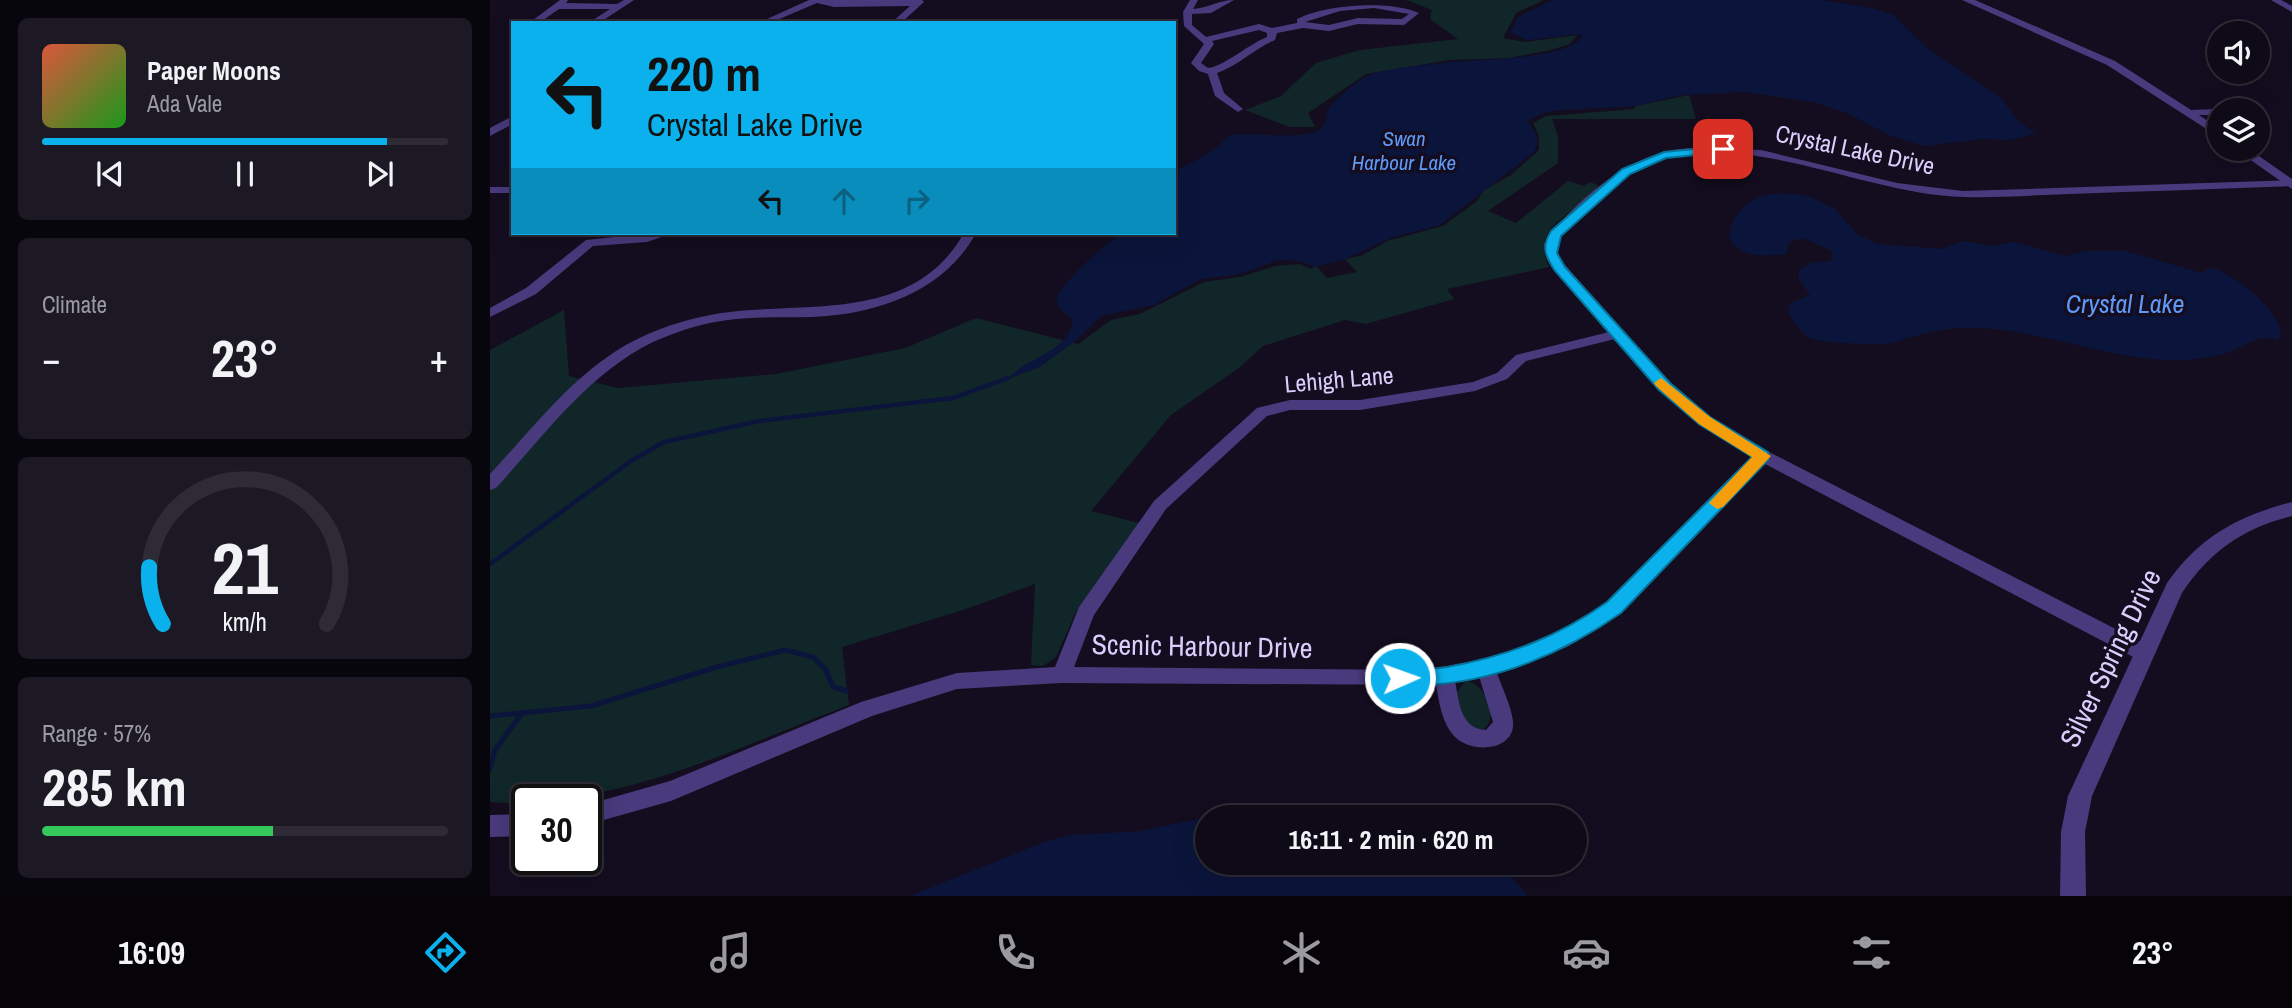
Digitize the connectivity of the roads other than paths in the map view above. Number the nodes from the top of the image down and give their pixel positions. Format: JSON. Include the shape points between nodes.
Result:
{"nodes":[{"id":1,"x":566,"y":0,"type":"edge"},
{"id":2,"x":630,"y":0,"type":"edge"},
{"id":3,"x":816,"y":0,"type":"edge"},
{"id":4,"x":1194,"y":0,"type":"edge"},
{"id":5,"x":1230,"y":0,"type":"edge"},
{"id":6,"x":1967,"y":0,"type":"edge"},
{"id":7,"x":2275,"y":0,"type":"edge"},
{"id":8,"x":839,"y":1,"type":"edge"},
{"id":9,"x":920,"y":2,"type":"edge"},
{"id":10,"x":1353,"y":2,"type":"edge"},
{"id":11,"x":557,"y":6,"type":"junction"},
{"id":12,"x":615,"y":6,"type":"junction"},
{"id":13,"x":2292,"y":9,"type":"edge"},
{"id":14,"x":1187,"y":12,"type":"junction"},
{"id":15,"x":536,"y":21,"type":"edge"},
{"id":16,"x":595,"y":21,"type":"edge"},
{"id":17,"x":767,"y":21,"type":"edge"},
{"id":18,"x":897,"y":21,"type":"edge"},
{"id":19,"x":1303,"y":25,"type":"junction"},
{"id":20,"x":1272,"y":31,"type":"junction"},
{"id":21,"x":1206,"y":40,"type":"junction"},
{"id":22,"x":1211,"y":70,"type":"junction"},
{"id":23,"x":1237,"y":109,"type":"dead end"},
{"id":24,"x":2207,"y":112,"type":"edge"},
{"id":25,"x":2190,"y":113,"type":"junction"},
{"id":26,"x":511,"y":120,"type":"edge"},
{"id":27,"x":2207,"y":125,"type":"edge"},
{"id":28,"x":490,"y":133,"type":"edge"},
{"id":29,"x":2258,"y":161,"type":"edge"},
{"id":30,"x":2291,"y":184,"type":"edge"},
{"id":31,"x":490,"y":190,"type":"edge"},
{"id":32,"x":511,"y":190,"type":"edge"},
{"id":33,"x":659,"y":235,"type":"edge"},
{"id":34,"x":969,"y":235,"type":"edge"},
{"id":35,"x":490,"y":313,"type":"edge"},
{"id":36,"x":1618,"y":334,"type":"junction"},
{"id":37,"x":1763,"y":456,"type":"junction"},
{"id":38,"x":490,"y":484,"type":"edge"},
{"id":39,"x":2292,"y":509,"type":"edge"},
{"id":40,"x":2144,"y":653,"type":"junction"},
{"id":41,"x":1486,"y":668,"type":"junction"},
{"id":42,"x":1061,"y":675,"type":"junction"},
{"id":43,"x":1444,"y":676,"type":"junction"},
{"id":44,"x":602,"y":810,"type":"edge"},
{"id":45,"x":511,"y":825,"type":"edge"},
{"id":46,"x":490,"y":826,"type":"edge"},
{"id":47,"x":2073,"y":896,"type":"edge"}],
"edges":[{"from":1,"to":11,"type":"street"},
{"from":2,"to":12,"type":"street"},
{"from":3,"to":8,"type":"street"},
{"from":3,"to":17,"type":"street"},
{"from":4,"to":14,"type":"street"},
{"from":5,"to":14,"type":"street","via":[[1208,11]]},
{"from":6,"to":25,"type":"street","via":[[2103,59]]},
{"from":7,"to":13,"type":"street"},
{"from":8,"to":9,"type":"street"},
{"from":9,"to":18,"type":"street"},
{"from":10,"to":19,"type":"street","via":[[1308,15],[1300,21]]},
{"from":10,"to":19,"type":"street","via":[[1408,8],[1416,13],[1404,22],[1358,21],[1318,29]]},
{"from":11,"to":12,"type":"street"},
{"from":11,"to":15,"type":"street"},
{"from":12,"to":16,"type":"street"},
{"from":14,"to":21,"type":"street","via":[[1188,26]]},
{"from":19,"to":20,"type":"street"},
{"from":20,"to":21,"type":"street","via":[[1241,29]]},
{"from":20,"to":22,"type":"street","via":[[1272,37],[1247,50],[1229,67]]},
{"from":21,"to":22,"type":"street","via":[[1209,48],[1196,64]]},
{"from":22,"to":23,"type":"street","via":[[1219,94]]},
{"from":24,"to":25,"type":"street"},
{"from":25,"to":27,"type":"street"},
{"from":26,"to":28,"type":"street"},
{"from":29,"to":30,"type":"street"},
{"from":30,"to":36,"type":"street","name":"Crystal Lake Drive","via":[[1962,194],[1905,187],[1752,151],[1664,155],[1626,171],[1564,225],[1550,244],[1560,268]]},
{"from":31,"to":32,"type":"street"},
{"from":33,"to":35,"type":"street","via":[[590,243],[531,291]]},
{"from":34,"to":38,"type":"street","via":[[941,270],[877,301],[829,312],[722,317],[671,330],[634,346],[594,375]]},
{"from":36,"to":37,"type":"street","name":"Crystal Lake Drive","via":[[1687,407]]},
{"from":36,"to":42,"type":"street","name":"Lehigh Lane","via":[[1521,358],[1502,376],[1475,386],[1360,405],[1290,405],[1262,412],[1160,505],[1086,612]]},
{"from":37,"to":40,"type":"street","name":"Crystal Lake Drive"},
{"from":37,"to":41,"type":"street","name":"Scenic Harbour Drive","via":[[1614,607],[1545,648]]},
{"from":39,"to":40,"type":"street","name":"Silver Spring Drive","via":[[2247,523],[2199,553],[2174,589]]},
{"from":40,"to":47,"type":"street","name":"Silver Spring Drive","via":[[2080,796],[2072,844]]},
{"from":41,"to":43,"type":"street","name":"Scenic Harbour Drive"},
{"from":41,"to":43,"type":"street","via":[[1503,722],[1490,739],[1471,738],[1457,728]]},
{"from":42,"to":43,"type":"street","name":"Scenic Harbour Drive"},
{"from":42,"to":44,"type":"street","name":"Scenic Harbour Drive","via":[[987,677],[920,690],[671,791]]},
{"from":45,"to":46,"type":"street"}]}
